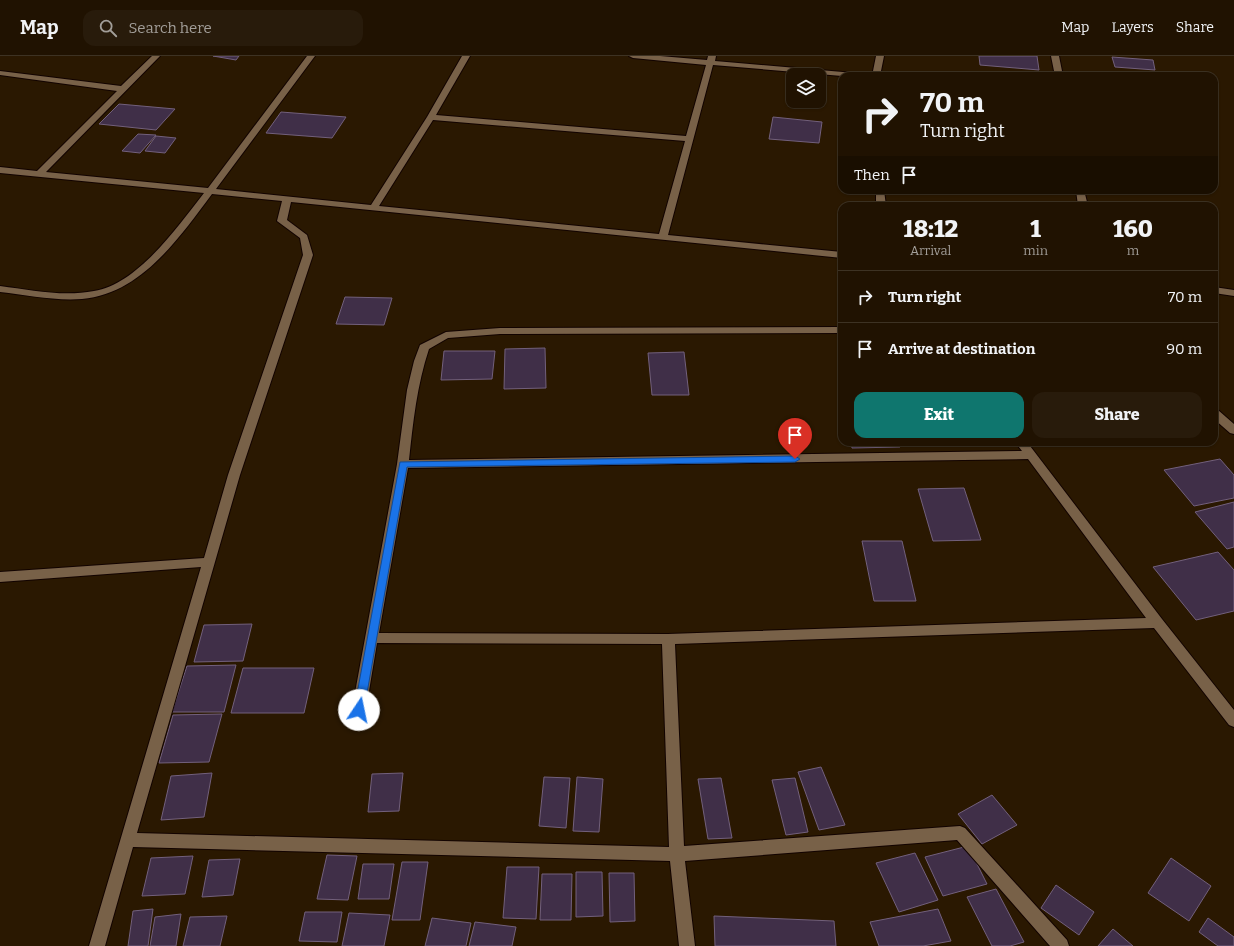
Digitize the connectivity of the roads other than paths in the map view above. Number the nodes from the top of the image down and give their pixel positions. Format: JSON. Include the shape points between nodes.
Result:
{"nodes":[{"id":1,"x":156,"y":56,"type":"edge"},
{"id":2,"x":311,"y":56,"type":"edge"},
{"id":3,"x":466,"y":56,"type":"edge"},
{"id":4,"x":633,"y":56,"type":"edge"},
{"id":5,"x":880,"y":56,"type":"edge"},
{"id":6,"x":1055,"y":56,"type":"edge"},
{"id":7,"x":711,"y":59,"type":"edge"},
{"id":8,"x":877,"y":72,"type":"edge"},
{"id":9,"x":1058,"y":72,"type":"edge"},
{"id":10,"x":0,"y":73,"type":"edge"},
{"id":11,"x":838,"y":73,"type":"edge"},
{"id":12,"x":123,"y":89,"type":"junction"},
{"id":13,"x":431,"y":117,"type":"junction"},
{"id":14,"x":689,"y":139,"type":"junction"},
{"id":15,"x":0,"y":170,"type":"edge"},
{"id":16,"x":39,"y":174,"type":"junction"},
{"id":17,"x":209,"y":192,"type":"junction"},
{"id":18,"x":287,"y":199,"type":"junction"},
{"id":19,"x":373,"y":208,"type":"junction"},
{"id":20,"x":663,"y":237,"type":"junction"},
{"id":21,"x":838,"y":255,"type":"edge"},
{"id":22,"x":0,"y":289,"type":"edge"},
{"id":23,"x":1218,"y":290,"type":"edge"},
{"id":24,"x":1234,"y":292,"type":"edge"},
{"id":25,"x":838,"y":330,"type":"edge"},
{"id":26,"x":1218,"y":416,"type":"edge"},
{"id":27,"x":1234,"y":430,"type":"edge"},
{"id":28,"x":1024,"y":446,"type":"edge"},
{"id":29,"x":1031,"y":455,"type":"junction"},
{"id":30,"x":403,"y":464,"type":"junction"},
{"id":31,"x":209,"y":562,"type":"junction"},
{"id":32,"x":0,"y":578,"type":"edge"},
{"id":33,"x":1157,"y":624,"type":"junction"},
{"id":34,"x":372,"y":638,"type":"junction"},
{"id":35,"x":668,"y":639,"type":"junction"},
{"id":36,"x":359,"y":710,"type":"dead end"},
{"id":37,"x":1234,"y":721,"type":"edge"},
{"id":38,"x":127,"y":840,"type":"junction"},
{"id":39,"x":677,"y":854,"type":"junction"},
{"id":40,"x":97,"y":946,"type":"edge"},
{"id":41,"x":687,"y":946,"type":"edge"},
{"id":42,"x":1061,"y":946,"type":"edge"}],
"edges":[{"from":1,"to":12,"type":"street"},
{"from":2,"to":17,"type":"street"},
{"from":3,"to":13,"type":"street"},
{"from":4,"to":7,"type":"street"},
{"from":5,"to":8,"type":"street"},
{"from":6,"to":9,"type":"street"},
{"from":7,"to":11,"type":"street"},
{"from":7,"to":14,"type":"street"},
{"from":10,"to":12,"type":"street"},
{"from":12,"to":16,"type":"street"},
{"from":13,"to":14,"type":"street"},
{"from":13,"to":19,"type":"street"},
{"from":14,"to":20,"type":"street"},
{"from":15,"to":16,"type":"street"},
{"from":16,"to":17,"type":"street"},
{"from":17,"to":18,"type":"street"},
{"from":17,"to":22,"type":"street","via":[[156,257],[128,281],[110,291],[76,297]]},
{"from":18,"to":19,"type":"street"},
{"from":18,"to":31,"type":"street","via":[[282,221],[304,237],[308,255],[234,475]]},
{"from":19,"to":20,"type":"street"},
{"from":20,"to":21,"type":"street"},
{"from":23,"to":24,"type":"street"},
{"from":25,"to":30,"type":"street","via":[[500,331],[446,335],[424,347],[418,364],[407,423]]},
{"from":26,"to":27,"type":"street"},
{"from":28,"to":29,"type":"street"},
{"from":29,"to":30,"type":"street"},
{"from":29,"to":33,"type":"street"},
{"from":30,"to":34,"type":"street"},
{"from":31,"to":32,"type":"street"},
{"from":31,"to":38,"type":"street"},
{"from":33,"to":35,"type":"street"},
{"from":33,"to":37,"type":"street"},
{"from":34,"to":35,"type":"street"},
{"from":34,"to":36,"type":"street"},
{"from":35,"to":39,"type":"street"},
{"from":38,"to":39,"type":"street"},
{"from":38,"to":40,"type":"street"},
{"from":39,"to":41,"type":"street"},
{"from":39,"to":42,"type":"street","via":[[960,832]]}]}
